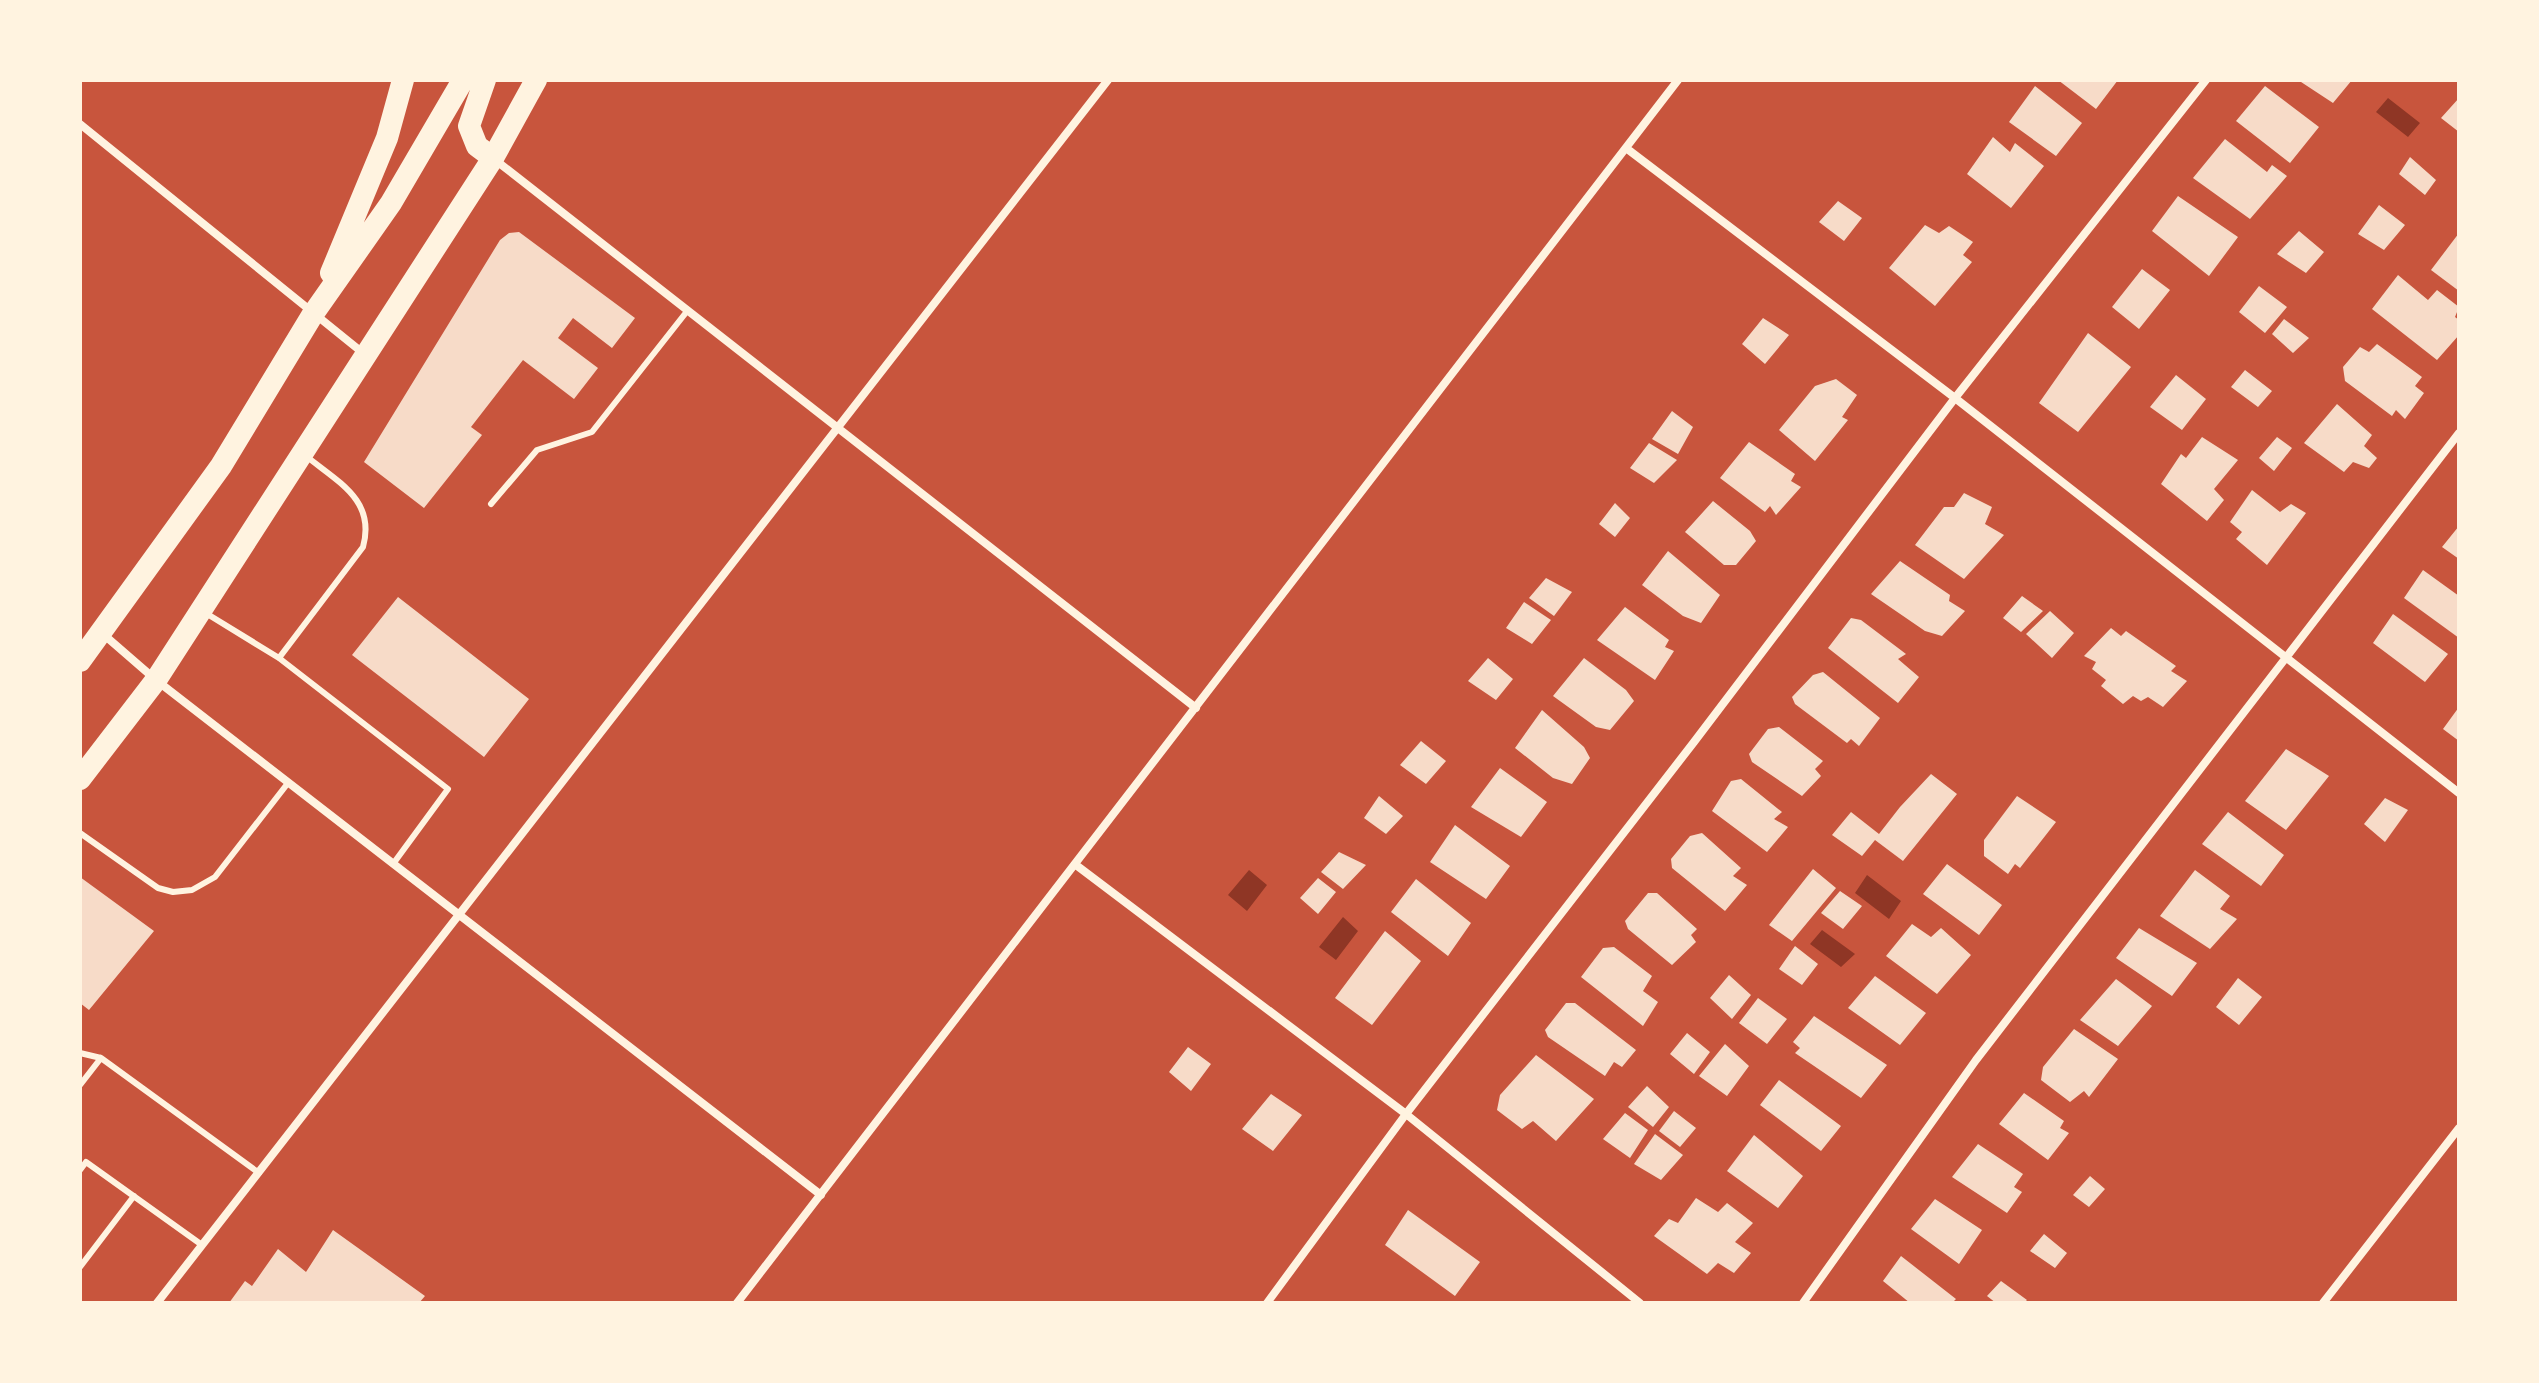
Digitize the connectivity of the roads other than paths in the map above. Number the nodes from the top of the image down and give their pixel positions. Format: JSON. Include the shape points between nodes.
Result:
{"nodes":[{"id":1,"x":403,"y":80,"type":"edge"},
{"id":2,"x":463,"y":80,"type":"edge"},
{"id":3,"x":485,"y":80,"type":"edge"},
{"id":4,"x":536,"y":80,"type":"edge"},
{"id":5,"x":1108,"y":80,"type":"edge"},
{"id":6,"x":1664,"y":80,"type":"edge"},
{"id":7,"x":2206,"y":80,"type":"edge"},
{"id":8,"x":1675,"y":84,"type":"edge"},
{"id":9,"x":80,"y":124,"type":"edge"},
{"id":10,"x":1626,"y":148,"type":"junction"},
{"id":11,"x":493,"y":158,"type":"junction"},
{"id":12,"x":688,"y":310,"type":"junction"},
{"id":13,"x":313,"y":314,"type":"junction"},
{"id":14,"x":366,"y":356,"type":"junction"},
{"id":15,"x":1955,"y":398,"type":"junction"},
{"id":16,"x":838,"y":427,"type":"junction"},
{"id":17,"x":2459,"y":433,"type":"edge"},
{"id":18,"x":303,"y":454,"type":"junction"},
{"id":19,"x":491,"y":504,"type":"dead end"},
{"id":20,"x":201,"y":610,"type":"junction"},
{"id":21,"x":88,"y":645,"type":"edge"},
{"id":22,"x":279,"y":658,"type":"junction"},
{"id":23,"x":2284,"y":658,"type":"junction"},
{"id":24,"x":156,"y":680,"type":"junction"},
{"id":25,"x":1196,"y":708,"type":"junction"},
{"id":26,"x":80,"y":779,"type":"edge"},
{"id":27,"x":288,"y":783,"type":"junction"},
{"id":28,"x":2459,"y":793,"type":"edge"},
{"id":29,"x":80,"y":833,"type":"edge"},
{"id":30,"x":393,"y":864,"type":"junction"},
{"id":31,"x":1076,"y":865,"type":"junction"},
{"id":32,"x":459,"y":915,"type":"junction"},
{"id":33,"x":80,"y":1053,"type":"edge"},
{"id":34,"x":101,"y":1058,"type":"junction"},
{"id":35,"x":80,"y":1085,"type":"edge"},
{"id":36,"x":1406,"y":1114,"type":"junction"},
{"id":37,"x":2459,"y":1128,"type":"edge"},
{"id":38,"x":80,"y":1170,"type":"edge"},
{"id":39,"x":259,"y":1173,"type":"junction"},
{"id":40,"x":821,"y":1195,"type":"junction"},
{"id":41,"x":134,"y":1196,"type":"junction"},
{"id":42,"x":202,"y":1245,"type":"junction"},
{"id":43,"x":80,"y":1267,"type":"edge"},
{"id":44,"x":157,"y":1303,"type":"edge"},
{"id":45,"x":737,"y":1303,"type":"edge"},
{"id":46,"x":1267,"y":1303,"type":"edge"},
{"id":47,"x":1640,"y":1303,"type":"edge"},
{"id":48,"x":1803,"y":1303,"type":"edge"},
{"id":49,"x":2323,"y":1303,"type":"edge"}],
"edges":[{"from":1,"to":13,"type":"highway","via":[[387,138]]},
{"from":2,"to":13,"type":"highway","via":[[391,203]]},
{"from":3,"to":11,"type":"highway","via":[[469,126],[477,146]]},
{"from":4,"to":11,"type":"highway"},
{"from":5,"to":16,"type":"street"},
{"from":6,"to":8,"type":"street"},
{"from":7,"to":15,"type":"street"},
{"from":8,"to":10,"type":"street"},
{"from":9,"to":13,"type":"street"},
{"from":10,"to":15,"type":"street"},
{"from":10,"to":25,"type":"street"},
{"from":11,"to":12,"type":"street"},
{"from":11,"to":14,"type":"highway"},
{"from":12,"to":16,"type":"street"},
{"from":12,"to":19,"type":"lane","via":[[592,432],[537,450]]},
{"from":13,"to":14,"type":"street"},
{"from":13,"to":21,"type":"highway","via":[[221,466]]},
{"from":14,"to":18,"type":"highway"},
{"from":15,"to":23,"type":"street"},
{"from":15,"to":36,"type":"street"},
{"from":16,"to":25,"type":"street"},
{"from":16,"to":32,"type":"street"},
{"from":17,"to":23,"type":"street"},
{"from":18,"to":20,"type":"highway"},
{"from":18,"to":22,"type":"lane","via":[[357,498],[367,532],[363,547]]},
{"from":20,"to":22,"type":"lane"},
{"from":20,"to":24,"type":"highway"},
{"from":21,"to":24,"type":"street"},
{"from":22,"to":30,"type":"lane","via":[[448,789]]},
{"from":23,"to":28,"type":"street"},
{"from":23,"to":48,"type":"street","via":[[1976,1060]]},
{"from":24,"to":26,"type":"highway"},
{"from":24,"to":27,"type":"street"},
{"from":25,"to":31,"type":"street"},
{"from":27,"to":29,"type":"lane","via":[[215,877],[192,890],[158,888]]},
{"from":27,"to":30,"type":"street"},
{"from":30,"to":32,"type":"street"},
{"from":31,"to":36,"type":"street"},
{"from":31,"to":40,"type":"street"},
{"from":32,"to":39,"type":"street"},
{"from":32,"to":40,"type":"street"},
{"from":33,"to":34,"type":"lane"},
{"from":34,"to":35,"type":"lane"},
{"from":34,"to":39,"type":"lane"},
{"from":36,"to":46,"type":"street"},
{"from":36,"to":47,"type":"street"},
{"from":37,"to":49,"type":"street"},
{"from":38,"to":41,"type":"lane","via":[[86,1162]]},
{"from":39,"to":42,"type":"street"},
{"from":40,"to":45,"type":"street"},
{"from":41,"to":42,"type":"lane"},
{"from":41,"to":43,"type":"lane"},
{"from":42,"to":44,"type":"street"}]}
